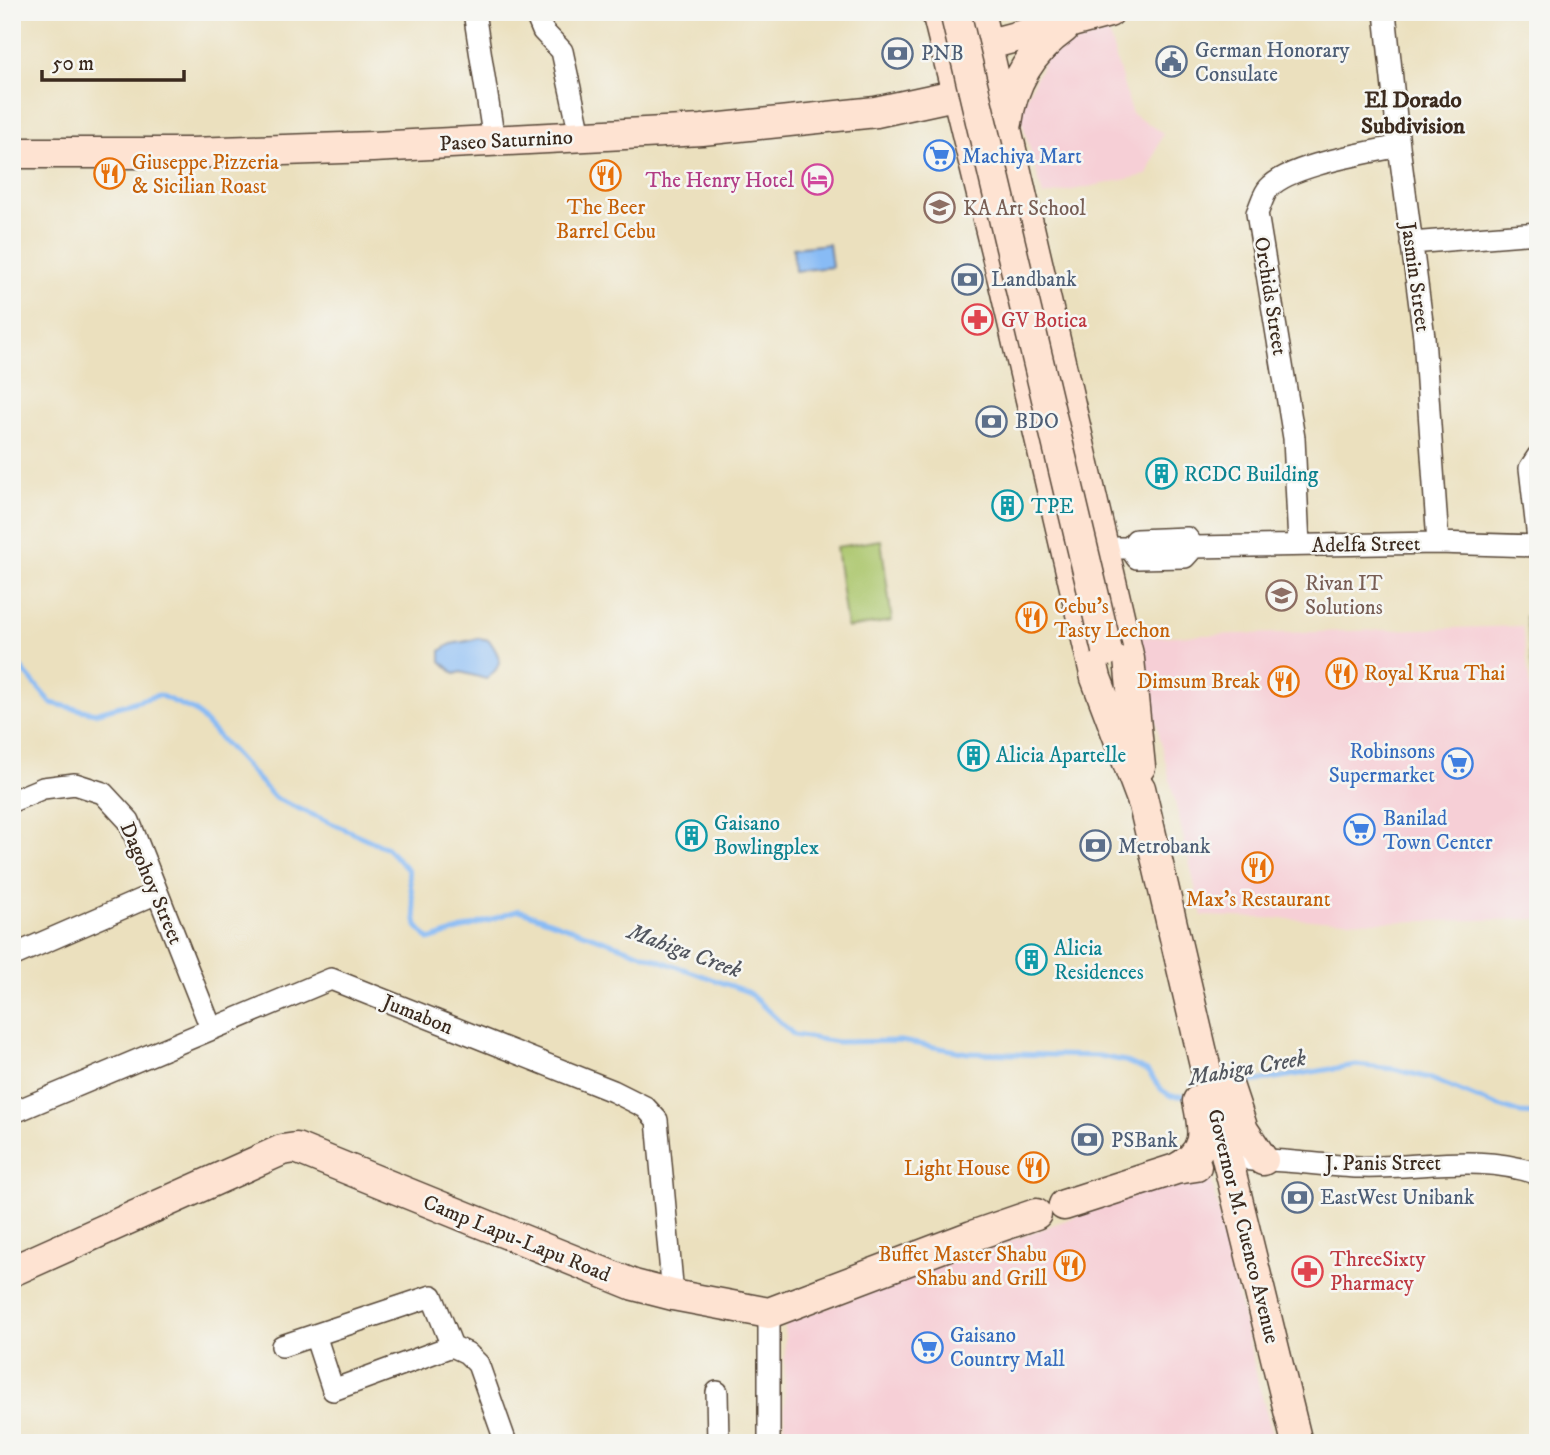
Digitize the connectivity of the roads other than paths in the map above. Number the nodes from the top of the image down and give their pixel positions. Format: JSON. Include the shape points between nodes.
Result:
{"nodes":[{"id":1,"x":474,"y":12,"type":"edge"},
{"id":2,"x":535,"y":12,"type":"edge"},
{"id":3,"x":937,"y":12,"type":"edge"},
{"id":4,"x":955,"y":12,"type":"edge"},
{"id":5,"x":979,"y":12,"type":"edge"},
{"id":6,"x":1109,"y":12,"type":"edge"},
{"id":7,"x":1385,"y":12,"type":"edge"},
{"id":8,"x":1073,"y":22,"type":"junction"},
{"id":9,"x":987,"y":45,"type":"junction"},
{"id":10,"x":947,"y":55,"type":"junction"},
{"id":11,"x":996,"y":86,"type":"junction"},
{"id":12,"x":957,"y":96,"type":"junction"},
{"id":13,"x":1006,"y":134,"type":"junction"},
{"id":14,"x":580,"y":135,"type":"junction"},
{"id":15,"x":494,"y":141,"type":"junction"},
{"id":16,"x":1399,"y":146,"type":"junction"},
{"id":17,"x":12,"y":153,"type":"edge"},
{"id":18,"x":1538,"y":233,"type":"edge"},
{"id":19,"x":1411,"y":243,"type":"junction"},
{"id":20,"x":1041,"y":280,"type":"junction"},
{"id":21,"x":1005,"y":288,"type":"junction"},
{"id":22,"x":1056,"y":344,"type":"junction"},
{"id":23,"x":1020,"y":352,"type":"junction"},
{"id":24,"x":1538,"y":456,"type":"edge"},
{"id":25,"x":1538,"y":539,"type":"edge"},
{"id":26,"x":1438,"y":543,"type":"junction"},
{"id":27,"x":1299,"y":545,"type":"junction"},
{"id":28,"x":1538,"y":547,"type":"edge"},
{"id":29,"x":1117,"y":548,"type":"junction"},
{"id":30,"x":12,"y":801,"type":"edge"},
{"id":31,"x":1144,"y":805,"type":"junction"},
{"id":32,"x":157,"y":893,"type":"junction"},
{"id":33,"x":1170,"y":916,"type":"junction"},
{"id":34,"x":12,"y":956,"type":"edge"},
{"id":35,"x":211,"y":1028,"type":"junction"},
{"id":36,"x":1198,"y":1038,"type":"junction"},
{"id":37,"x":1217,"y":1112,"type":"junction"},
{"id":38,"x":12,"y":1113,"type":"edge"},
{"id":39,"x":1228,"y":1160,"type":"junction"},
{"id":40,"x":1263,"y":1160,"type":"junction"},
{"id":41,"x":1176,"y":1169,"type":"junction"},
{"id":42,"x":1538,"y":1174,"type":"edge"},
{"id":43,"x":1064,"y":1205,"type":"dead end"},
{"id":44,"x":1036,"y":1214,"type":"dead end"},
{"id":45,"x":12,"y":1270,"type":"edge"},
{"id":46,"x":673,"y":1295,"type":"junction"},
{"id":47,"x":768,"y":1313,"type":"junction"},
{"id":48,"x":315,"y":1335,"type":"junction"},
{"id":49,"x":282,"y":1346,"type":"dead end"},
{"id":50,"x":452,"y":1346,"type":"junction"},
{"id":51,"x":717,"y":1392,"type":"dead end"},
{"id":52,"x":506,"y":1443,"type":"edge"},
{"id":53,"x":718,"y":1443,"type":"edge"},
{"id":54,"x":769,"y":1443,"type":"edge"},
{"id":55,"x":1297,"y":1443,"type":"edge"}],
"edges":[{"from":1,"to":15,"type":"street"},
{"from":2,"to":14,"type":"street","via":[[543,31],[562,51]]},
{"from":3,"to":10,"type":"main road","name":"Governor M. Cuenco Avenue"},
{"from":4,"to":31,"type":"main road","name":"Governor M. Cuenco Avenue","bridge":true},
{"from":5,"to":9,"type":"main road","name":"Governor M. Cuenco Avenue"},
{"from":6,"to":8,"type":"main road"},
{"from":7,"to":16,"type":"street","name":"Jasmin Street"},
{"from":8,"to":9,"type":"main road"},
{"from":8,"to":13,"type":"main road","via":[[1040,47],[1024,68]]},
{"from":9,"to":10,"type":"main road"},
{"from":9,"to":11,"type":"main road","name":"Governor M. Cuenco Avenue"},
{"from":10,"to":12,"type":"main road","name":"Governor M. Cuenco Avenue"},
{"from":11,"to":12,"type":"main road","name":"Paseo Saturnino"},
{"from":11,"to":13,"type":"main road","name":"Governor M. Cuenco Avenue"},
{"from":12,"to":14,"type":"main road","name":"Paseo Saturnino","via":[[876,113],[731,128]]},
{"from":12,"to":21,"type":"main road","name":"Governor M. Cuenco Avenue"},
{"from":13,"to":20,"type":"main road","name":"Governor M. Cuenco Avenue"},
{"from":14,"to":15,"type":"main road","name":"Paseo Saturnino"},
{"from":15,"to":17,"type":"main road","name":"Paseo Saturnino","via":[[191,153]]},
{"from":16,"to":19,"type":"street","name":"Jasmin Street"},
{"from":16,"to":27,"type":"street","name":"Orchids Street","via":[[1280,178],[1267,190],[1257,213],[1294,438]]},
{"from":18,"to":19,"type":"street"},
{"from":19,"to":26,"type":"street","name":"Jasmin Street","via":[[1424,338]]},
{"from":20,"to":21,"type":"main road","via":[[1033,274],[1018,274]]},
{"from":20,"to":22,"type":"main road","name":"Governor M. Cuenco Avenue"},
{"from":21,"to":23,"type":"main road","name":"Governor M. Cuenco Avenue"},
{"from":22,"to":23,"type":"main road"},
{"from":22,"to":29,"type":"main road","name":"Governor M. Cuenco Avenue"},
{"from":23,"to":31,"type":"main road","name":"Governor M. Cuenco Avenue","via":[[1096,678]]},
{"from":24,"to":25,"type":"street","via":[[1530,468]]},
{"from":26,"to":27,"type":"street","name":"Adelfa Street"},
{"from":26,"to":28,"type":"street","name":"Adelfa Street"},
{"from":27,"to":29,"type":"street","name":"Adelfa Street","via":[[1194,547],[1185,558],[1137,558]]},
{"from":29,"to":31,"type":"main road","name":"Governor M. Cuenco Avenue"},
{"from":30,"to":32,"type":"street","name":"Dagohoy Street","via":[[43,789],[75,784],[103,793],[130,821]]},
{"from":31,"to":33,"type":"main road","name":"Governor M. Cuenco Avenue"},
{"from":32,"to":34,"type":"street"},
{"from":32,"to":35,"type":"street","name":"Dagohoy Street"},
{"from":33,"to":36,"type":"main road"},
{"from":33,"to":36,"type":"main road","name":"Governor M. Cuenco Avenue"},
{"from":35,"to":38,"type":"street","name":"Jumabon"},
{"from":35,"to":46,"type":"street","name":"Jumabon","via":[[331,979],[645,1107],[657,1120]]},
{"from":36,"to":37,"type":"main road","name":"Governor M. Cuenco Avenue"},
{"from":37,"to":39,"type":"main road","name":"Governor M. Cuenco Avenue"},
{"from":37,"to":40,"type":"main road","via":[[1242,1130]]},
{"from":37,"to":41,"type":"main road","via":[[1193,1158]]},
{"from":39,"to":40,"type":"street","name":"J. Panis Street"},
{"from":39,"to":41,"type":"main road"},
{"from":39,"to":55,"type":"main road","name":"Governor M. Cuenco Avenue"},
{"from":40,"to":42,"type":"street","name":"J. Panis Street","via":[[1361,1167],[1460,1162],[1504,1165]]},
{"from":41,"to":43,"type":"main road"},
{"from":44,"to":47,"type":"main road"},
{"from":45,"to":46,"type":"main road","name":"Camp Lapu-Lapu Road","via":[[282,1150],[296,1148],[634,1285]]},
{"from":46,"to":47,"type":"main road","name":"Camp Lapu-Lapu Road"},
{"from":47,"to":54,"type":"street"},
{"from":48,"to":49,"type":"street"},
{"from":48,"to":50,"type":"street","via":[[432,1296]]},
{"from":48,"to":50,"type":"street","via":[[333,1391]]},
{"from":50,"to":52,"type":"street","via":[[478,1364]]},
{"from":51,"to":53,"type":"street"}]}
